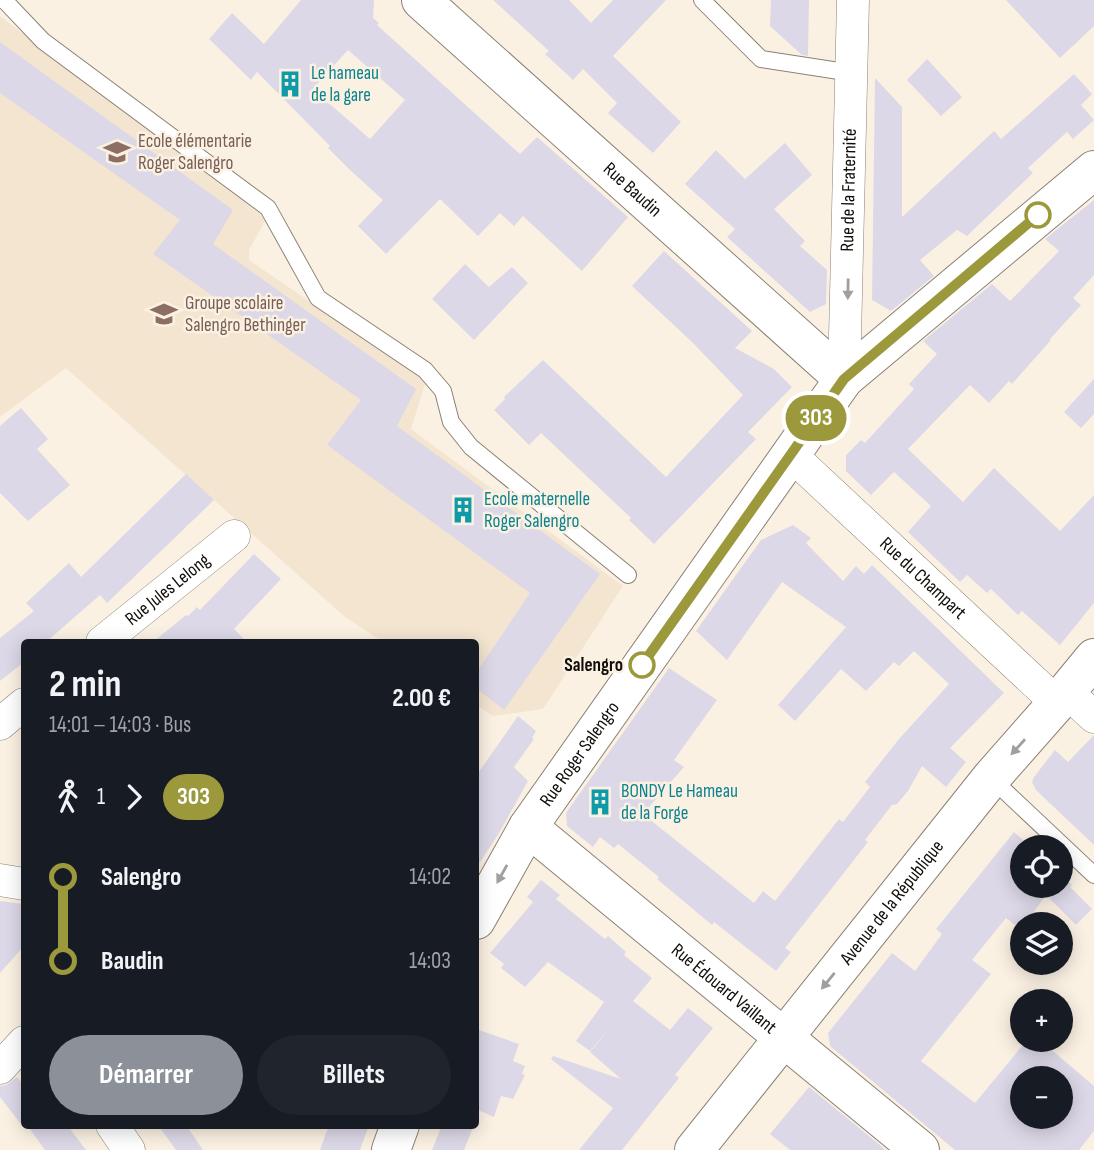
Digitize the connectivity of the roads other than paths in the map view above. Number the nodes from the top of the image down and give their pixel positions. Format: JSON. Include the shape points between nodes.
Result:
{"nodes":[{"id":1,"x":4,"y":0,"type":"edge"},
{"id":2,"x":421,"y":0,"type":"edge"},
{"id":3,"x":702,"y":0,"type":"edge"},
{"id":4,"x":853,"y":0,"type":"edge"},
{"id":5,"x":852,"y":73,"type":"junction"},
{"id":6,"x":1094,"y":170,"type":"edge"},
{"id":7,"x":844,"y":379,"type":"junction"},
{"id":8,"x":790,"y":454,"type":"junction"},
{"id":9,"x":234,"y":536,"type":"dead end"},
{"id":10,"x":628,"y":575,"type":"dead end"},
{"id":11,"x":106,"y":639,"type":"edge"},
{"id":12,"x":1094,"y":658,"type":"edge"},
{"id":13,"x":1073,"y":704,"type":"edge"},
{"id":14,"x":21,"y":706,"type":"edge"},
{"id":15,"x":0,"y":724,"type":"edge"},
{"id":16,"x":991,"y":778,"type":"junction"},
{"id":17,"x":528,"y":827,"type":"junction"},
{"id":18,"x":1094,"y":875,"type":"edge"},
{"id":19,"x":0,"y":880,"type":"edge"},
{"id":20,"x":21,"y":884,"type":"edge"},
{"id":21,"x":479,"y":915,"type":"edge"},
{"id":22,"x":783,"y":1037,"type":"junction"},
{"id":23,"x":21,"y":1044,"type":"edge"},
{"id":24,"x":0,"y":1068,"type":"edge"},
{"id":25,"x":115,"y":1129,"type":"edge"},
{"id":26,"x":399,"y":1129,"type":"edge"},
{"id":27,"x":129,"y":1150,"type":"edge"},
{"id":28,"x":391,"y":1150,"type":"edge"},
{"id":29,"x":694,"y":1150,"type":"edge"},
{"id":30,"x":920,"y":1150,"type":"edge"}],
"edges":[{"from":1,"to":10,"type":"lane","via":[[43,41],[268,208],[318,298],[425,370],[443,391],[451,422],[471,447]]},
{"from":2,"to":7,"type":"street","name":"Rue Baudin"},
{"from":3,"to":5,"type":"lane","via":[[761,59]]},
{"from":4,"to":5,"type":"street","name":"Rue de la Fraternité"},
{"from":5,"to":7,"type":"street","name":"Rue de la Fraternité","one_way":true},
{"from":6,"to":7,"type":"street","name":"Rue Roger Salengro"},
{"from":7,"to":8,"type":"street","name":"Rue Roger Salengro"},
{"from":8,"to":13,"type":"street","name":"Rue du Champart"},
{"from":8,"to":17,"type":"street","name":"Rue Roger Salengro"},
{"from":9,"to":11,"type":"street","name":"Rue Jules Lelong"},
{"from":12,"to":13,"type":"street","name":"Avenue de la République"},
{"from":13,"to":16,"type":"street","name":"Avenue de la République","one_way":true},
{"from":14,"to":15,"type":"street"},
{"from":16,"to":18,"type":"lane"},
{"from":16,"to":22,"type":"street","name":"Avenue de la République","one_way":true},
{"from":17,"to":21,"type":"street","name":"Rue Roger Salengro","one_way":true},
{"from":17,"to":22,"type":"street","name":"Rue Édouard Vaillant"},
{"from":19,"to":20,"type":"street"},
{"from":22,"to":29,"type":"street","name":"Avenue de la République"},
{"from":22,"to":30,"type":"street","name":"Rue Édouard Vaillant"},
{"from":23,"to":24,"type":"street"},
{"from":25,"to":27,"type":"street"},
{"from":26,"to":28,"type":"street"}]}
